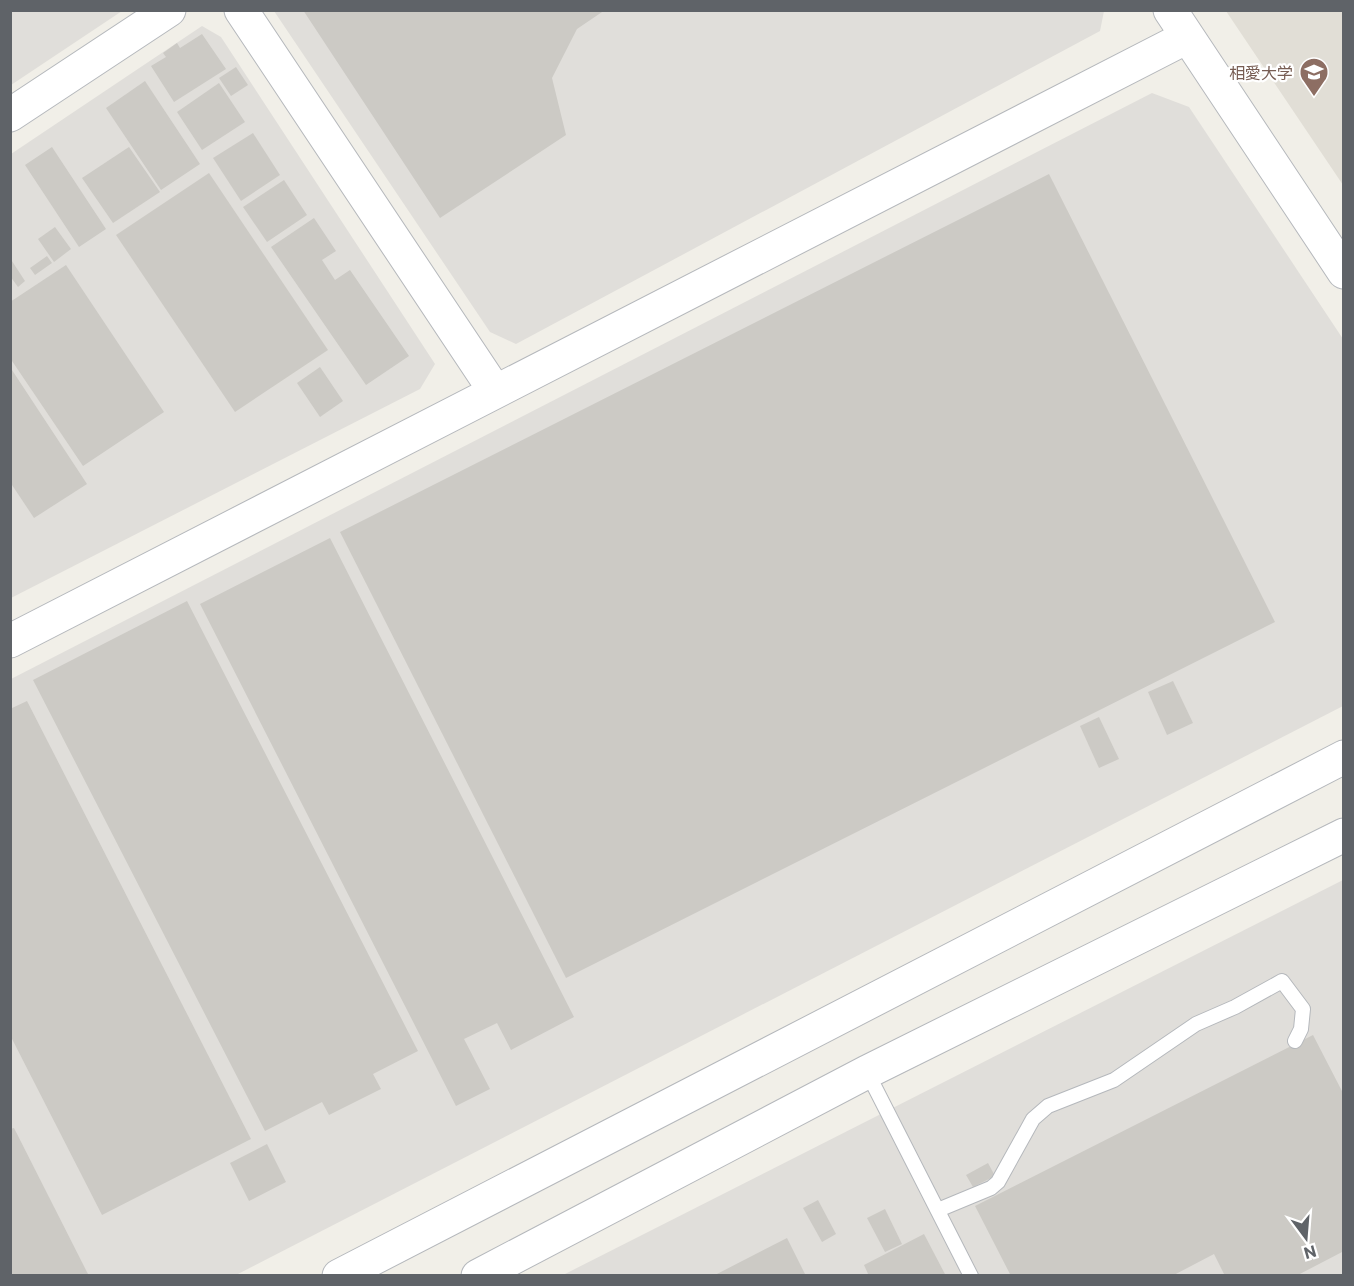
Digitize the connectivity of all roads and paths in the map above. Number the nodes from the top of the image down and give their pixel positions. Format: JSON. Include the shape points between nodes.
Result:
{"nodes":[{"id":1,"x":169,"y":10,"type":"edge"},
{"id":2,"x":241,"y":10,"type":"edge"},
{"id":3,"x":1179,"y":24,"type":"edge"},
{"id":4,"x":10,"y":115,"type":"edge"},
{"id":5,"x":1344,"y":272,"type":"edge"},
{"id":6,"x":495,"y":391,"type":"junction"},
{"id":7,"x":10,"y":641,"type":"edge"},
{"id":8,"x":1344,"y":757,"type":"edge"},
{"id":9,"x":1344,"y":835,"type":"edge"},
{"id":10,"x":1295,"y":1041,"type":"dead end"},
{"id":11,"x":867,"y":1071,"type":"junction"},
{"id":12,"x":938,"y":1210,"type":"junction"},
{"id":13,"x":339,"y":1275,"type":"edge"},
{"id":14,"x":478,"y":1275,"type":"edge"},
{"id":15,"x":971,"y":1275,"type":"edge"}],
"edges":[{"from":1,"to":4,"type":"street"},
{"from":2,"to":6,"type":"street"},
{"from":3,"to":5,"type":"street"},
{"from":3,"to":6,"type":"street"},
{"from":6,"to":7,"type":"street"},
{"from":8,"to":13,"type":"street"},
{"from":9,"to":11,"type":"street"},
{"from":10,"to":12,"type":"lane","via":[[1303,1009],[1282,981],[1196,1024],[1114,1080],[1048,1106],[1034,1119],[998,1182]]},
{"from":11,"to":12,"type":"lane"},
{"from":11,"to":14,"type":"street"},
{"from":12,"to":15,"type":"lane"}]}
